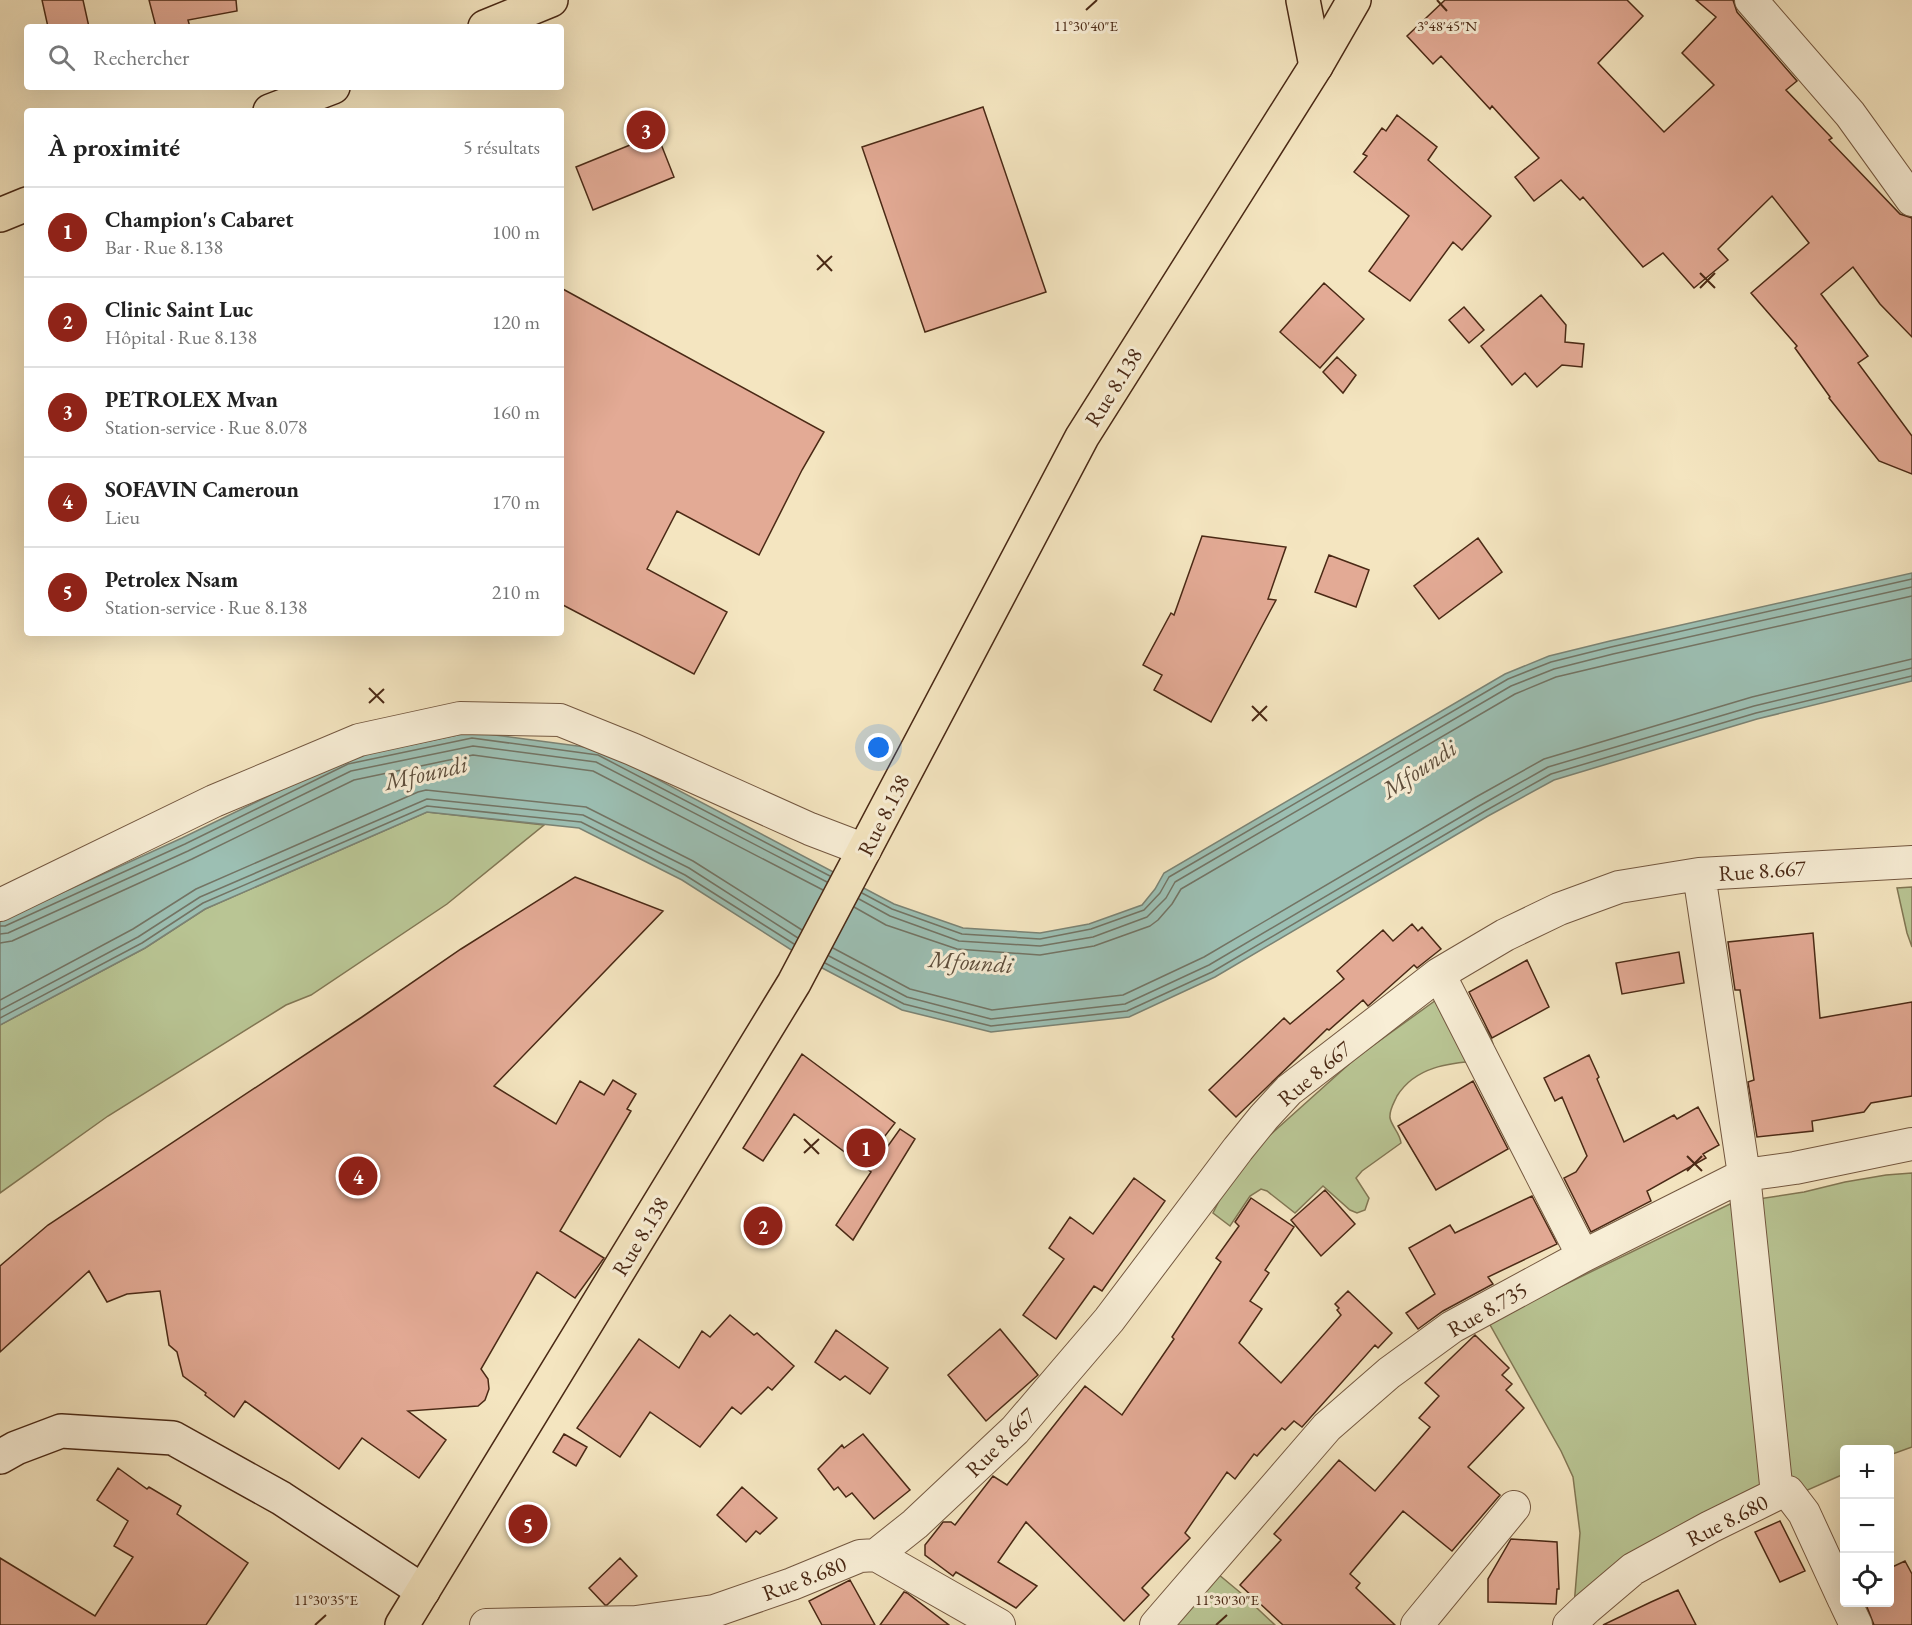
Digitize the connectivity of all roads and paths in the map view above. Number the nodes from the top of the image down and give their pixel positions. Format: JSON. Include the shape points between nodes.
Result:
{"nodes":[{"id":1,"x":551,"y":0,"type":"edge"},
{"id":2,"x":1303,"y":0,"type":"edge"},
{"id":3,"x":1751,"y":0,"type":"edge"},
{"id":4,"x":1353,"y":5,"type":"edge"},
{"id":5,"x":492,"y":24,"type":"edge"},
{"id":6,"x":1316,"y":66,"type":"junction"},
{"id":7,"x":325,"y":90,"type":"edge"},
{"id":8,"x":278,"y":108,"type":"edge"},
{"id":9,"x":1912,"y":200,"type":"edge"},
{"id":10,"x":24,"y":205,"type":"edge"},
{"id":11,"x":0,"y":214,"type":"edge"},
{"id":12,"x":861,"y":858,"type":"junction"},
{"id":13,"x":1912,"y":862,"type":"edge"},
{"id":14,"x":1699,"y":874,"type":"junction"},
{"id":15,"x":0,"y":905,"type":"edge"},
{"id":16,"x":1439,"y":974,"type":"junction"},
{"id":17,"x":1912,"y":1144,"type":"edge"},
{"id":18,"x":1744,"y":1175,"type":"junction"},
{"id":19,"x":1583,"y":1256,"type":"junction"},
{"id":20,"x":0,"y":1457,"type":"edge"},
{"id":21,"x":1777,"y":1494,"type":"junction"},
{"id":22,"x":1514,"y":1507,"type":"dead end"},
{"id":23,"x":876,"y":1556,"type":"junction"},
{"id":24,"x":423,"y":1591,"type":"junction"},
{"id":25,"x":1840,"y":1591,"type":"edge"},
{"id":26,"x":1848,"y":1607,"type":"edge"},
{"id":27,"x":402,"y":1625,"type":"edge"},
{"id":28,"x":486,"y":1625,"type":"edge"},
{"id":29,"x":999,"y":1625,"type":"edge"},
{"id":30,"x":1156,"y":1625,"type":"edge"},
{"id":31,"x":1417,"y":1625,"type":"edge"},
{"id":32,"x":1569,"y":1625,"type":"edge"},
{"id":33,"x":1856,"y":1625,"type":"edge"}],
"edges":[{"from":1,"to":5,"type":"main road"},
{"from":2,"to":6,"type":"main road"},
{"from":3,"to":9,"type":"street","via":[[1850,114]]},
{"from":4,"to":6,"type":"main road","name":"Rue 8.138"},
{"from":6,"to":12,"type":"main road","name":"Rue 8.138","via":[[1082,437]]},
{"from":7,"to":8,"type":"main road"},
{"from":10,"to":11,"type":"main road"},
{"from":12,"to":15,"type":"street","via":[[810,830],[560,720],[460,718],[359,740],[214,801]]},
{"from":12,"to":24,"type":"main road","name":"Rue 8.138","via":[[794,983]]},
{"from":13,"to":14,"type":"street","name":"Rue 8.667"},
{"from":14,"to":16,"type":"street","name":"Rue 8.667","via":[[1619,887],[1559,909]]},
{"from":14,"to":18,"type":"street"},
{"from":16,"to":19,"type":"street"},
{"from":16,"to":23,"type":"street","name":"Rue 8.667","via":[[1289,1090],[1238,1149],[1109,1320],[1015,1430]]},
{"from":17,"to":18,"type":"street","name":"Rue 8.735"},
{"from":18,"to":19,"type":"street","name":"Rue 8.735"},
{"from":18,"to":21,"type":"street"},
{"from":19,"to":30,"type":"street","name":"Rue 8.735","via":[[1452,1327],[1389,1373],[1327,1427]]},
{"from":20,"to":24,"type":"main road","via":[[61,1431],[172,1438],[281,1498]]},
{"from":21,"to":25,"type":"street","name":"Rue 8.680","via":[[1788,1492],[1803,1513]]},
{"from":21,"to":32,"type":"street","name":"Rue 8.680","via":[[1633,1569]]},
{"from":22,"to":31,"type":"street"},
{"from":23,"to":28,"type":"street","name":"Rue 8.680","via":[[860,1556],[714,1611],[636,1622]]},
{"from":23,"to":29,"type":"street","name":"Rue 8.680"},
{"from":24,"to":27,"type":"main road","name":"Rue 8.138"},
{"from":26,"to":33,"type":"street","name":"Rue 8.680"}]}
